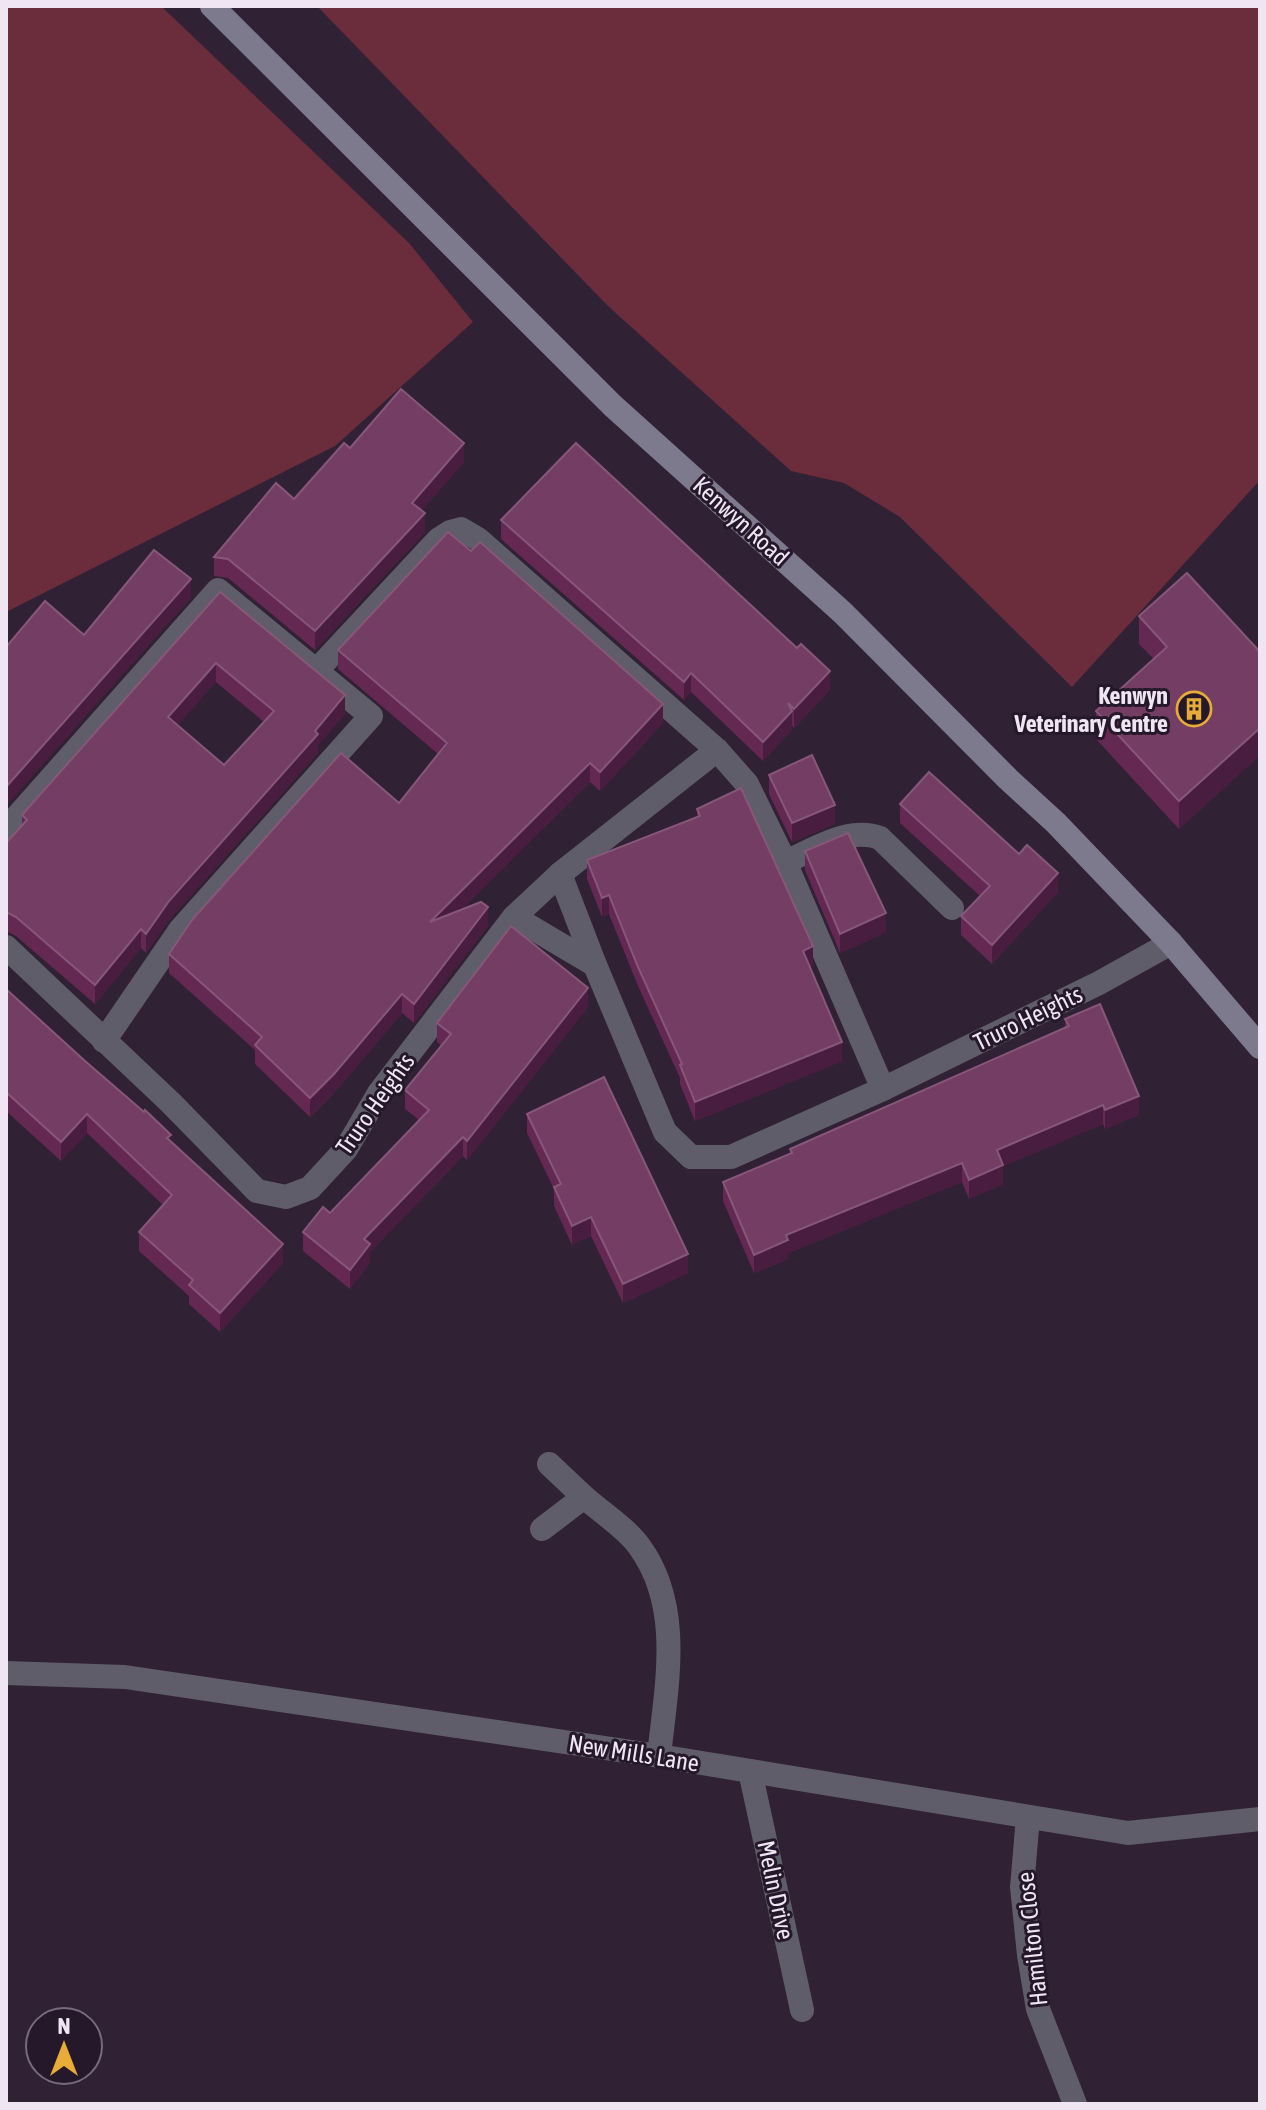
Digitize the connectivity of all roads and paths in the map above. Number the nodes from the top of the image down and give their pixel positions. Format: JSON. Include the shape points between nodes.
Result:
{"nodes":[{"id":1,"x":212,"y":6,"type":"edge"},
{"id":2,"x":316,"y":671,"type":"junction"},
{"id":3,"x":717,"y":750,"type":"junction"},
{"id":4,"x":6,"y":829,"type":"edge"},
{"id":5,"x":785,"y":862,"type":"junction"},
{"id":6,"x":560,"y":874,"type":"junction"},
{"id":7,"x":952,"y":908,"type":"dead end"},
{"id":8,"x":514,"y":917,"type":"junction"},
{"id":9,"x":1171,"y":943,"type":"junction"},
{"id":10,"x":6,"y":947,"type":"edge"},
{"id":11,"x":595,"y":965,"type":"junction"},
{"id":12,"x":104,"y":1041,"type":"junction"},
{"id":13,"x":1260,"y":1047,"type":"edge"},
{"id":14,"x":883,"y":1089,"type":"junction"},
{"id":15,"x":549,"y":1464,"type":"dead end"},
{"id":16,"x":584,"y":1497,"type":"junction"},
{"id":17,"x":542,"y":1529,"type":"dead end"},
{"id":18,"x":6,"y":1673,"type":"edge"},
{"id":19,"x":659,"y":1756,"type":"junction"},
{"id":20,"x":750,"y":1771,"type":"junction"},
{"id":21,"x":1028,"y":1817,"type":"junction"},
{"id":22,"x":1260,"y":1819,"type":"edge"},
{"id":23,"x":802,"y":2010,"type":"dead end"},
{"id":24,"x":1075,"y":2104,"type":"edge"}],
"edges":[{"from":1,"to":9,"type":"main road","name":"Kenwyn Road","via":[[613,406],[843,613]]},
{"from":2,"to":3,"type":"street","via":[[439,539],[461,529]]},
{"from":2,"to":4,"type":"street","via":[[218,590]]},
{"from":2,"to":12,"type":"street","via":[[371,716],[180,930]]},
{"from":3,"to":5,"type":"street","via":[[747,784]]},
{"from":3,"to":6,"type":"street","name":"Truro Heights"},
{"from":5,"to":7,"type":"street","via":[[866,833],[880,838]]},
{"from":5,"to":14,"type":"street"},
{"from":6,"to":8,"type":"street","name":"Truro Heights"},
{"from":6,"to":11,"type":"street","name":"Truro Heights"},
{"from":8,"to":11,"type":"street"},
{"from":8,"to":12,"type":"street","name":"Truro Heights","via":[[379,1093],[346,1149],[310,1188],[286,1197],[257,1191]]},
{"from":9,"to":13,"type":"main road","name":"Kenwyn Road"},
{"from":9,"to":14,"type":"street","name":"Truro Heights"},
{"from":10,"to":12,"type":"street","name":"Truro Heights"},
{"from":11,"to":14,"type":"street","name":"Truro Heights","via":[[665,1132],[691,1157],[731,1157]]},
{"from":15,"to":16,"type":"street"},
{"from":16,"to":17,"type":"street"},
{"from":16,"to":19,"type":"street","via":[[639,1545],[659,1584],[669,1628]]},
{"from":18,"to":19,"type":"street","name":"New Mills Lane","via":[[125,1677]]},
{"from":19,"to":20,"type":"street","name":"New Mills Lane"},
{"from":20,"to":21,"type":"street","name":"New Mills Lane"},
{"from":20,"to":23,"type":"street","name":"Melin Drive"},
{"from":21,"to":22,"type":"street","name":"New Mills Lane","via":[[1128,1833]]},
{"from":21,"to":24,"type":"street","name":"Hamilton Close","via":[[1022,1887],[1038,2009]]}]}
